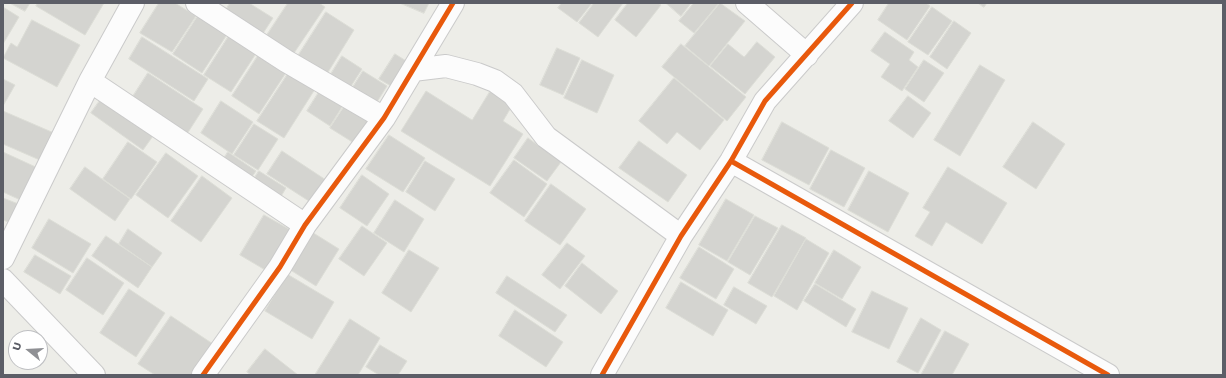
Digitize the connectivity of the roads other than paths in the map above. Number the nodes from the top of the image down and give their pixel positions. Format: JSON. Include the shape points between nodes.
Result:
{"nodes":[{"id":1,"x":133,"y":3,"type":"edge"},
{"id":2,"x":197,"y":3,"type":"edge"},
{"id":3,"x":453,"y":3,"type":"edge"},
{"id":4,"x":746,"y":3,"type":"edge"},
{"id":5,"x":852,"y":3,"type":"edge"},
{"id":6,"x":807,"y":55,"type":"junction"},
{"id":7,"x":413,"y":70,"type":"junction"},
{"id":8,"x":90,"y":81,"type":"junction"},
{"id":9,"x":384,"y":118,"type":"junction"},
{"id":10,"x":731,"y":160,"type":"junction"},
{"id":11,"x":305,"y":225,"type":"junction"},
{"id":12,"x":681,"y":236,"type":"junction"},
{"id":13,"x":3,"y":258,"type":"edge"},
{"id":14,"x":3,"y":280,"type":"edge"},
{"id":15,"x":94,"y":375,"type":"edge"},
{"id":16,"x":203,"y":375,"type":"edge"},
{"id":17,"x":602,"y":375,"type":"edge"},
{"id":18,"x":1108,"y":375,"type":"edge"}],
"edges":[{"from":1,"to":8,"type":"street"},
{"from":2,"to":9,"type":"street","via":[[286,61]]},
{"from":3,"to":7,"type":"street"},
{"from":4,"to":6,"type":"street"},
{"from":5,"to":6,"type":"street"},
{"from":6,"to":10,"type":"street","via":[[765,101]]},
{"from":7,"to":9,"type":"street"},
{"from":7,"to":12,"type":"street","via":[[446,66],[494,81],[513,94],[546,137]]},
{"from":8,"to":11,"type":"street"},
{"from":8,"to":13,"type":"street"},
{"from":9,"to":11,"type":"street"},
{"from":10,"to":12,"type":"street"},
{"from":10,"to":18,"type":"street"},
{"from":11,"to":16,"type":"street","via":[[280,267]]},
{"from":12,"to":17,"type":"street"},
{"from":14,"to":15,"type":"street"}]}
